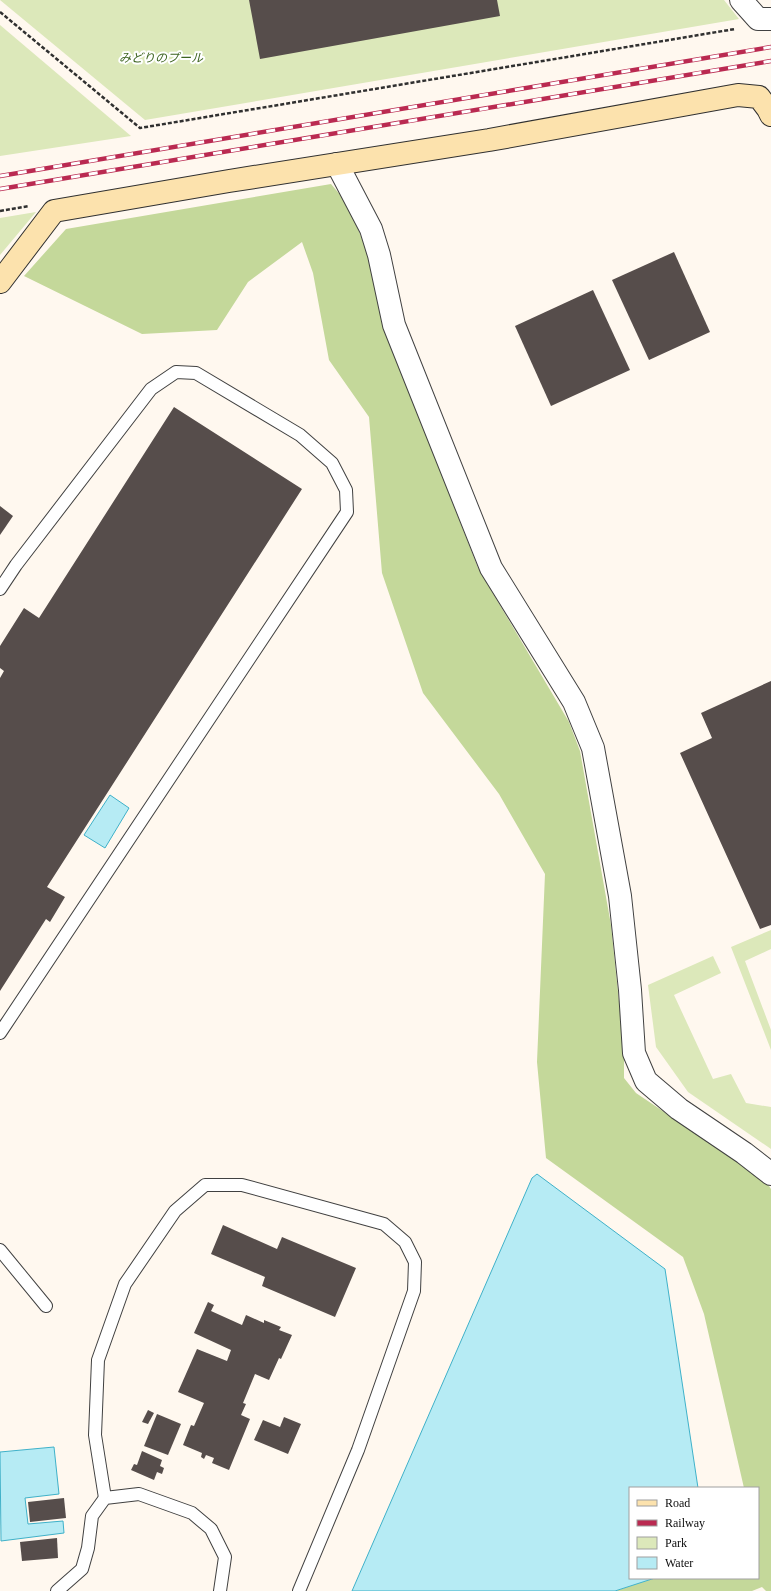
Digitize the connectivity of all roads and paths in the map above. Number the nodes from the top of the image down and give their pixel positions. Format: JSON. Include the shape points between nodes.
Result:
{"nodes":[{"id":1,"x":741,"y":0,"type":"edge"},
{"id":2,"x":0,"y":12,"type":"edge"},
{"id":3,"x":765,"y":19,"type":"edge"},
{"id":4,"x":771,"y":115,"type":"edge"},
{"id":5,"x":337,"y":164,"type":"junction"},
{"id":6,"x":0,"y":282,"type":"edge"},
{"id":7,"x":0,"y":589,"type":"edge"},
{"id":8,"x":0,"y":1033,"type":"edge"},
{"id":9,"x":771,"y":1174,"type":"edge"},
{"id":10,"x":0,"y":1250,"type":"edge"},
{"id":11,"x":46,"y":1306,"type":"dead end"},
{"id":12,"x":105,"y":1498,"type":"junction"},
{"id":13,"x":57,"y":1591,"type":"edge"},
{"id":14,"x":220,"y":1591,"type":"edge"},
{"id":15,"x":299,"y":1591,"type":"edge"}],
"edges":[{"from":1,"to":3,"type":"street"},
{"from":2,"to":3,"type":"path","via":[[140,128],[746,27]]},
{"from":4,"to":5,"type":"street","via":[[759,97],[738,96]]},
{"from":5,"to":6,"type":"street","via":[[54,211]]},
{"from":5,"to":9,"type":"street","via":[[371,229],[394,325],[491,568],[574,702],[593,748],[620,896],[634,1053],[646,1081],[679,1109],[744,1152]]},
{"from":7,"to":8,"type":"lane","via":[[151,388],[176,372],[196,373],[300,435],[332,463],[346,490],[347,512]]},
{"from":10,"to":11,"type":"lane"},
{"from":12,"to":13,"type":"lane","via":[[92,1516],[88,1548],[82,1569]]},
{"from":12,"to":14,"type":"lane","via":[[139,1494],[192,1513],[211,1529],[225,1556]]},
{"from":12,"to":15,"type":"lane","via":[[95,1435],[98,1360],[125,1284],[175,1211],[205,1185],[242,1185],[384,1224],[405,1242],[415,1262],[414,1291],[358,1450]]}]}
